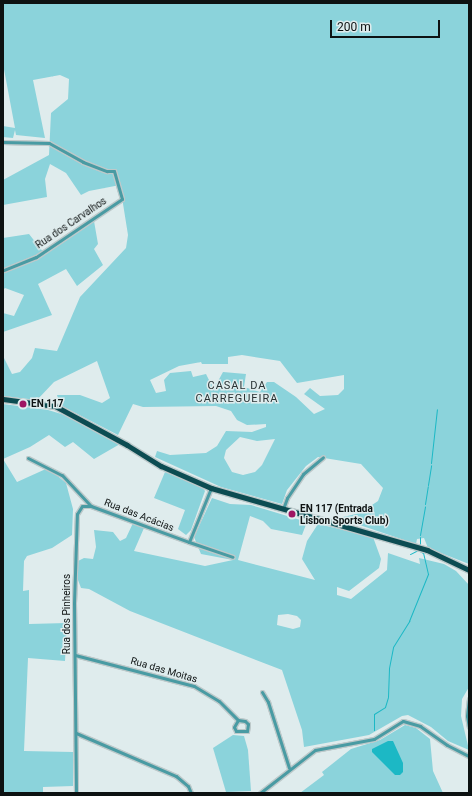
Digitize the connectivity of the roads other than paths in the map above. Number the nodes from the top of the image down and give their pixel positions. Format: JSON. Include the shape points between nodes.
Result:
{"nodes":[{"id":1,"x":3,"y":142,"type":"edge"},
{"id":2,"x":3,"y":270,"type":"edge"},
{"id":3,"x":3,"y":399,"type":"edge"},
{"id":4,"x":323,"y":457,"type":"dead end"},
{"id":5,"x":28,"y":458,"type":"dead end"},
{"id":6,"x":211,"y":488,"type":"junction"},
{"id":7,"x":91,"y":506,"type":"junction"},
{"id":8,"x":284,"y":509,"type":"junction"},
{"id":9,"x":189,"y":542,"type":"junction"},
{"id":10,"x":233,"y":557,"type":"dead end"},
{"id":11,"x":469,"y":572,"type":"edge"},
{"id":12,"x":75,"y":655,"type":"junction"},
{"id":13,"x":262,"y":692,"type":"dead end"},
{"id":14,"x":469,"y":699,"type":"edge"},
{"id":15,"x":238,"y":720,"type":"junction"},
{"id":16,"x":469,"y":727,"type":"edge"},
{"id":17,"x":76,"y":733,"type":"junction"},
{"id":18,"x":469,"y":756,"type":"edge"},
{"id":19,"x":289,"y":768,"type":"junction"},
{"id":20,"x":76,"y":793,"type":"edge"},
{"id":21,"x":191,"y":793,"type":"edge"},
{"id":22,"x":260,"y":793,"type":"edge"}],
"edges":[{"from":1,"to":2,"type":"street","name":"Rua dos Carvalhos","via":[[49,143],[83,162],[114,171],[122,199],[36,257]]},
{"from":3,"to":6,"type":"main road","via":[[55,406],[121,441],[161,466]]},
{"from":4,"to":8,"type":"street","via":[[303,474],[287,498]]},
{"from":5,"to":7,"type":"street","name":"Rua das Acácias","via":[[62,474]]},
{"from":6,"to":8,"type":"main road"},
{"from":6,"to":9,"type":"street"},
{"from":7,"to":9,"type":"street","name":"Rua das Acácias"},
{"from":7,"to":12,"type":"street","name":"Rua dos Pinheiros","via":[[82,506],[77,514]]},
{"from":8,"to":11,"type":"main road","via":[[379,535],[452,560]]},
{"from":9,"to":10,"type":"street","name":"Rua das Acácias"},
{"from":12,"to":15,"type":"street","name":"Rua das Moitas","via":[[194,686],[219,701]]},
{"from":12,"to":17,"type":"street","name":"Rua dos Pinheiros"},
{"from":13,"to":19,"type":"street","via":[[268,702]]},
{"from":14,"to":16,"type":"street"},
{"from":15,"to":15,"type":"street","name":"Rua das Moitas","via":[[236,731],[247,731],[248,724]]},
{"from":17,"to":20,"type":"street","name":"Rua dos Pinheiros"},
{"from":17,"to":21,"type":"street","via":[[176,776],[183,780]]},
{"from":18,"to":19,"type":"street","via":[[447,745],[420,726],[403,721],[374,739],[316,750]]},
{"from":19,"to":22,"type":"street"}]}
